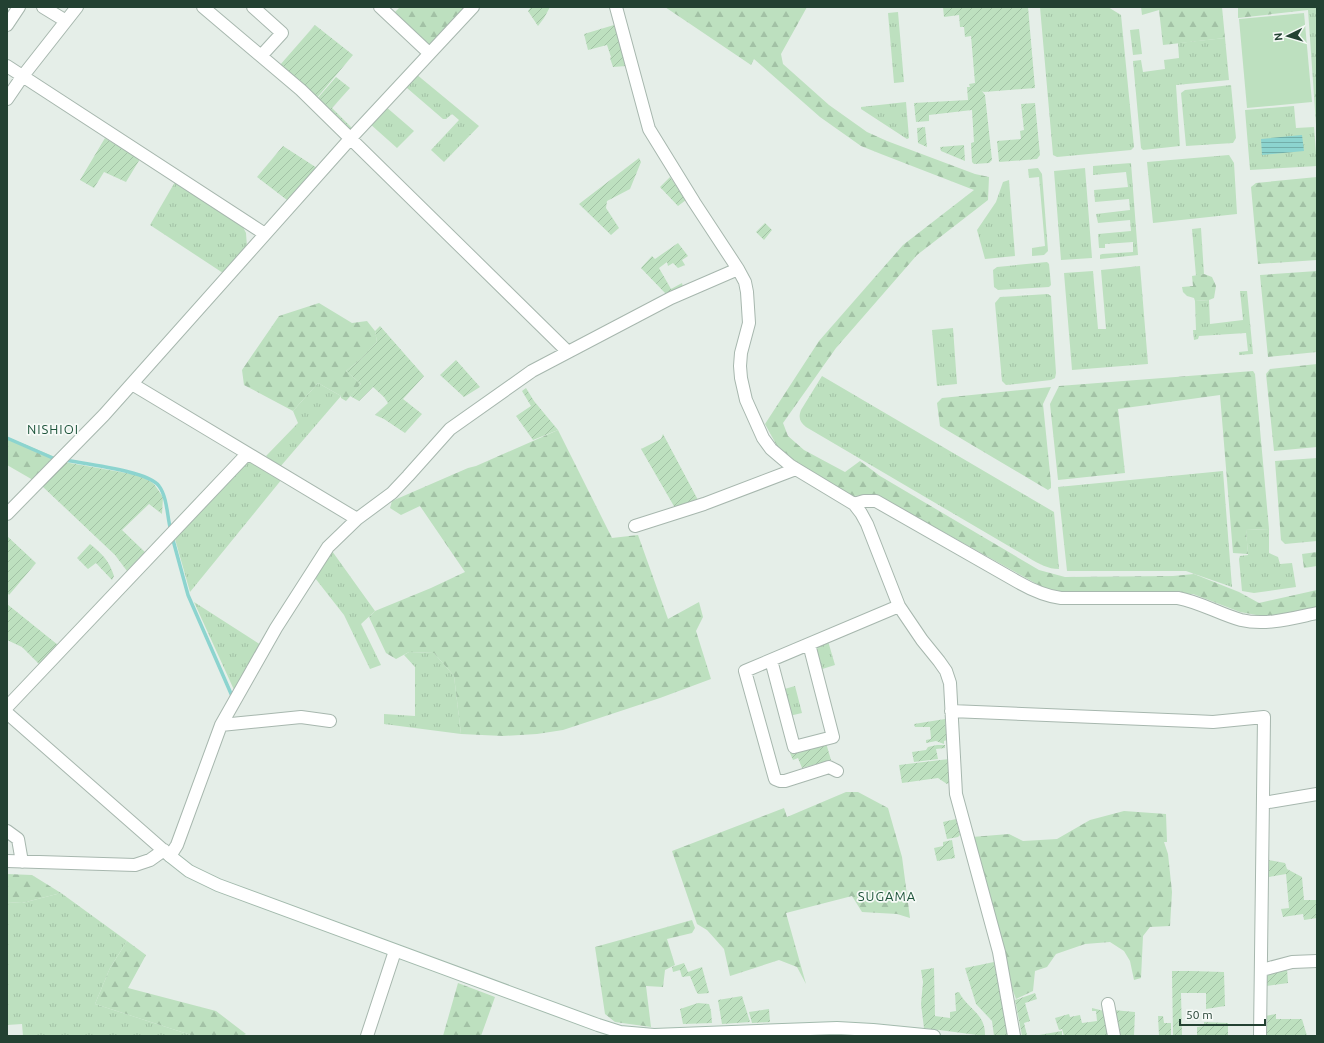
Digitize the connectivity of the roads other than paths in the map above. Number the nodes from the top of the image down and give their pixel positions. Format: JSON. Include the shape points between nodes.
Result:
{"nodes":[{"id":1,"x":19,"y":7,"type":"edge"},
{"id":2,"x":43,"y":7,"type":"edge"},
{"id":3,"x":77,"y":7,"type":"edge"},
{"id":4,"x":203,"y":7,"type":"edge"},
{"id":5,"x":252,"y":7,"type":"edge"},
{"id":6,"x":380,"y":7,"type":"edge"},
{"id":7,"x":472,"y":7,"type":"edge"},
{"id":8,"x":616,"y":7,"type":"edge"},
{"id":9,"x":66,"y":21,"type":"junction"},
{"id":10,"x":7,"y":25,"type":"edge"},
{"id":11,"x":429,"y":54,"type":"junction"},
{"id":12,"x":261,"y":56,"type":"junction"},
{"id":13,"x":7,"y":66,"type":"edge"},
{"id":14,"x":22,"y":77,"type":"junction"},
{"id":15,"x":7,"y":99,"type":"edge"},
{"id":16,"x":350,"y":139,"type":"junction"},
{"id":17,"x":265,"y":234,"type":"junction"},
{"id":18,"x":738,"y":269,"type":"junction"},
{"id":19,"x":568,"y":352,"type":"junction"},
{"id":20,"x":132,"y":384,"type":"junction"},
{"id":21,"x":248,"y":454,"type":"junction"},
{"id":22,"x":796,"y":469,"type":"junction"},
{"id":23,"x":854,"y":504,"type":"junction"},
{"id":24,"x":7,"y":514,"type":"edge"},
{"id":25,"x":357,"y":519,"type":"junction"},
{"id":26,"x":635,"y":526,"type":"dead end"},
{"id":27,"x":900,"y":606,"type":"junction"},
{"id":28,"x":1317,"y":613,"type":"edge"},
{"id":29,"x":809,"y":644,"type":"junction"},
{"id":30,"x":771,"y":660,"type":"junction"},
{"id":31,"x":7,"y":707,"type":"edge"},
{"id":32,"x":952,"y":711,"type":"junction"},
{"id":33,"x":7,"y":713,"type":"edge"},
{"id":34,"x":330,"y":721,"type":"dead end"},
{"id":35,"x":221,"y":725,"type":"junction"},
{"id":36,"x":837,"y":771,"type":"dead end"},
{"id":37,"x":1317,"y":794,"type":"edge"},
{"id":38,"x":1263,"y":802,"type":"junction"},
{"id":39,"x":7,"y":831,"type":"edge"},
{"id":40,"x":167,"y":853,"type":"junction"},
{"id":41,"x":7,"y":861,"type":"edge"},
{"id":42,"x":22,"y":862,"type":"junction"},
{"id":43,"x":394,"y":951,"type":"junction"},
{"id":44,"x":1317,"y":961,"type":"edge"},
{"id":45,"x":1262,"y":970,"type":"junction"},
{"id":46,"x":1108,"y":1004,"type":"dead end"},
{"id":47,"x":750,"y":1034,"type":"edge"},
{"id":48,"x":368,"y":1036,"type":"edge"},
{"id":49,"x":934,"y":1036,"type":"edge"},
{"id":50,"x":1014,"y":1036,"type":"edge"},
{"id":51,"x":1114,"y":1036,"type":"edge"},
{"id":52,"x":1260,"y":1036,"type":"edge"}],
"edges":[{"from":1,"to":10,"type":"street"},
{"from":2,"to":9,"type":"street"},
{"from":3,"to":9,"type":"street"},
{"from":4,"to":12,"type":"street"},
{"from":5,"to":12,"type":"street","via":[[282,33]]},
{"from":6,"to":11,"type":"street"},
{"from":7,"to":11,"type":"street"},
{"from":8,"to":18,"type":"street","via":[[649,129]]},
{"from":9,"to":14,"type":"street"},
{"from":11,"to":16,"type":"street"},
{"from":12,"to":16,"type":"street","via":[[301,90]]},
{"from":13,"to":14,"type":"street"},
{"from":14,"to":15,"type":"street"},
{"from":14,"to":17,"type":"street"},
{"from":16,"to":17,"type":"street"},
{"from":16,"to":19,"type":"street"},
{"from":17,"to":20,"type":"street"},
{"from":18,"to":19,"type":"street","via":[[671,298]]},
{"from":18,"to":22,"type":"street","via":[[748,292],[749,306],[749,323],[740,366],[746,400],[762,438],[771,449]]},
{"from":19,"to":25,"type":"street","via":[[532,371],[450,429],[392,493]]},
{"from":20,"to":21,"type":"street"},
{"from":20,"to":24,"type":"street"},
{"from":21,"to":25,"type":"street"},
{"from":21,"to":31,"type":"street"},
{"from":22,"to":23,"type":"street"},
{"from":22,"to":26,"type":"street","via":[[704,504]]},
{"from":23,"to":27,"type":"street","via":[[867,524]]},
{"from":23,"to":28,"type":"street","via":[[876,501],[1023,585],[1049,596],[1178,598],[1191,600],[1242,620],[1266,622]]},
{"from":25,"to":35,"type":"street","via":[[328,547],[309,574]]},
{"from":27,"to":29,"type":"street"},
{"from":27,"to":32,"type":"street","via":[[946,671],[950,683]]},
{"from":29,"to":30,"type":"street"},
{"from":29,"to":30,"type":"street","via":[[832,737],[794,747]]},
{"from":30,"to":36,"type":"street","via":[[745,671],[775,779],[785,781],[829,766]]},
{"from":32,"to":38,"type":"street","via":[[1212,722],[1264,717]]},
{"from":32,"to":50,"type":"street","via":[[956,794],[999,952]]},
{"from":33,"to":40,"type":"street"},
{"from":34,"to":35,"type":"street","via":[[302,717]]},
{"from":35,"to":40,"type":"street","via":[[177,845]]},
{"from":37,"to":38,"type":"street"},
{"from":38,"to":45,"type":"street"},
{"from":39,"to":42,"type":"street","via":[[18,839]]},
{"from":40,"to":42,"type":"street","via":[[135,865]]},
{"from":40,"to":43,"type":"street","via":[[189,871],[218,885]]},
{"from":41,"to":42,"type":"street"},
{"from":43,"to":47,"type":"street","via":[[620,1032],[654,1035]]},
{"from":43,"to":48,"type":"street"},
{"from":44,"to":45,"type":"street","via":[[1292,962]]},
{"from":45,"to":52,"type":"street"},
{"from":46,"to":51,"type":"street"},
{"from":47,"to":49,"type":"street","via":[[837,1028]]}]}
